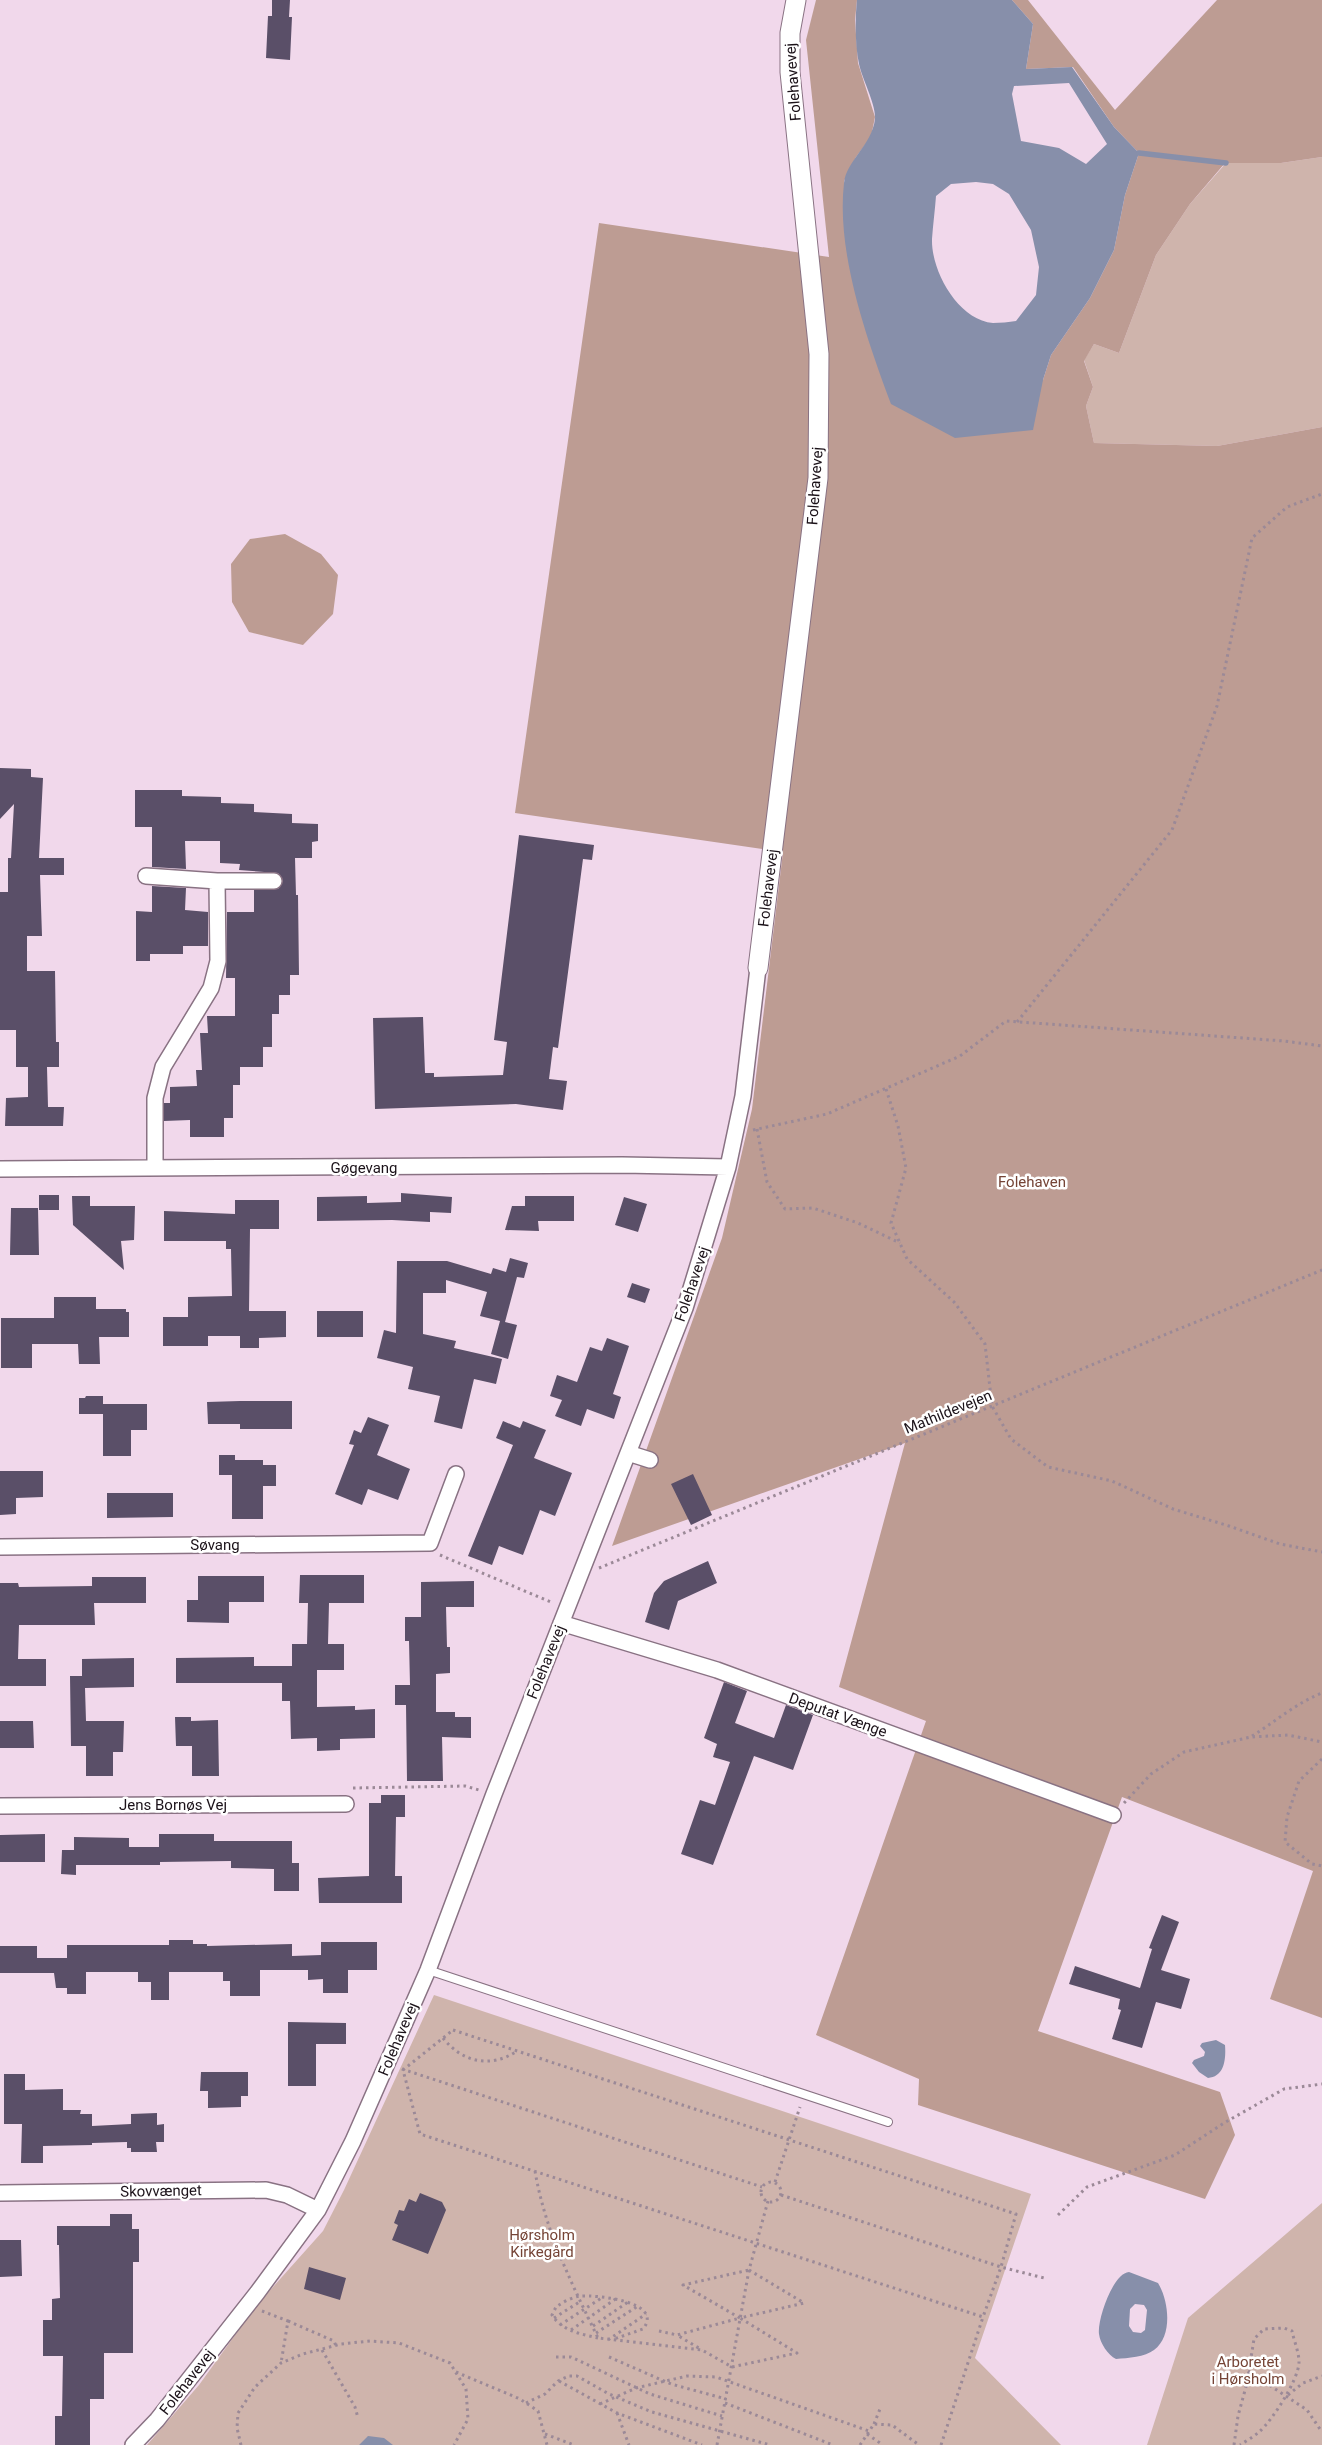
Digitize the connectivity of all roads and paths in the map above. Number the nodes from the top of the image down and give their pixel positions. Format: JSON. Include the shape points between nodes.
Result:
{"nodes":[{"id":1,"x":796,"y":0,"type":"edge"},
{"id":2,"x":1322,"y":494,"type":"edge"},
{"id":3,"x":146,"y":876,"type":"dead end"},
{"id":4,"x":217,"y":881,"type":"junction"},
{"id":5,"x":274,"y":881,"type":"dead end"},
{"id":6,"x":758,"y":968,"type":"joint"},
{"id":7,"x":1017,"y":1022,"type":"junction"},
{"id":8,"x":1322,"y":1046,"type":"edge"},
{"id":9,"x":886,"y":1088,"type":"junction"},
{"id":10,"x":757,"y":1129,"type":"junction"},
{"id":11,"x":735,"y":1134,"type":"junction"},
{"id":12,"x":728,"y":1167,"type":"junction"},
{"id":13,"x":155,"y":1168,"type":"junction"},
{"id":14,"x":0,"y":1170,"type":"edge"},
{"id":15,"x":900,"y":1244,"type":"junction"},
{"id":16,"x":1322,"y":1270,"type":"edge"},
{"id":17,"x":992,"y":1406,"type":"junction"},
{"id":18,"x":628,"y":1453,"type":"junction"},
{"id":19,"x":650,"y":1460,"type":"dead end"},
{"id":20,"x":456,"y":1474,"type":"dead end"},
{"id":21,"x":430,"y":1543,"type":"junction"},
{"id":22,"x":0,"y":1547,"type":"edge"},
{"id":23,"x":1322,"y":1552,"type":"edge"},
{"id":24,"x":582,"y":1571,"type":"junction"},
{"id":25,"x":564,"y":1617,"type":"junction"},
{"id":26,"x":1322,"y":1693,"type":"edge"},
{"id":27,"x":1251,"y":1737,"type":"junction"},
{"id":28,"x":1322,"y":1742,"type":"edge"},
{"id":29,"x":1322,"y":1759,"type":"edge"},
{"id":30,"x":494,"y":1794,"type":"junction"},
{"id":31,"x":346,"y":1804,"type":"joint"},
{"id":32,"x":0,"y":1806,"type":"edge"},
{"id":33,"x":1113,"y":1815,"type":"joint"},
{"id":34,"x":1322,"y":1866,"type":"edge"},
{"id":35,"x":428,"y":1970,"type":"junction"},
{"id":36,"x":443,"y":2038,"type":"junction"},
{"id":37,"x":517,"y":2051,"type":"junction"},
{"id":38,"x":387,"y":2065,"type":"junction"},
{"id":39,"x":403,"y":2070,"type":"junction"},
{"id":40,"x":1322,"y":2084,"type":"edge"},
{"id":41,"x":804,"y":2094,"type":"junction"},
{"id":42,"x":888,"y":2122,"type":"dead end"},
{"id":43,"x":790,"y":2138,"type":"junction"},
{"id":44,"x":535,"y":2171,"type":"junction"},
{"id":45,"x":775,"y":2182,"type":"junction"},
{"id":46,"x":762,"y":2187,"type":"junction"},
{"id":47,"x":0,"y":2192,"type":"edge"},
{"id":48,"x":781,"y":2195,"type":"junction"},
{"id":49,"x":768,"y":2201,"type":"junction"},
{"id":50,"x":318,"y":2210,"type":"junction"},
{"id":51,"x":1058,"y":2215,"type":"dead end"},
{"id":52,"x":755,"y":2244,"type":"junction"},
{"id":53,"x":1002,"y":2267,"type":"junction"},
{"id":54,"x":749,"y":2270,"type":"junction"},
{"id":55,"x":1044,"y":2278,"type":"dead end"},
{"id":56,"x":578,"y":2296,"type":"junction"},
{"id":57,"x":604,"y":2296,"type":"junction"},
{"id":58,"x":616,"y":2298,"type":"junction"},
{"id":59,"x":581,"y":2301,"type":"junction"},
{"id":60,"x":628,"y":2302,"type":"junction"},
{"id":61,"x":248,"y":2305,"type":"junction"},
{"id":62,"x":638,"y":2306,"type":"junction"},
{"id":63,"x":585,"y":2309,"type":"junction"},
{"id":64,"x":646,"y":2314,"type":"junction"},
{"id":65,"x":983,"y":2317,"type":"junction"},
{"id":66,"x":554,"y":2318,"type":"junction"},
{"id":67,"x":589,"y":2318,"type":"junction"},
{"id":68,"x":740,"y":2318,"type":"junction"},
{"id":69,"x":288,"y":2321,"type":"junction"},
{"id":70,"x":560,"y":2326,"type":"junction"},
{"id":71,"x":593,"y":2326,"type":"junction"},
{"id":72,"x":571,"y":2330,"type":"junction"},
{"id":73,"x":659,"y":2332,"type":"dead end"},
{"id":74,"x":596,"y":2334,"type":"junction"},
{"id":75,"x":677,"y":2334,"type":"junction"},
{"id":76,"x":598,"y":2338,"type":"junction"},
{"id":77,"x":609,"y":2340,"type":"junction"},
{"id":78,"x":336,"y":2346,"type":"junction"},
{"id":79,"x":322,"y":2350,"type":"junction"},
{"id":80,"x":702,"y":2350,"type":"junction"},
{"id":81,"x":556,"y":2357,"type":"dead end"},
{"id":82,"x":609,"y":2358,"type":"dead end"},
{"id":83,"x":282,"y":2363,"type":"junction"},
{"id":84,"x":732,"y":2367,"type":"junction"},
{"id":85,"x":1248,"y":2371,"type":"junction"},
{"id":86,"x":455,"y":2372,"type":"junction"},
{"id":87,"x":1322,"y":2376,"type":"edge"},
{"id":88,"x":558,"y":2381,"type":"junction"},
{"id":89,"x":664,"y":2382,"type":"junction"},
{"id":90,"x":729,"y":2382,"type":"junction"},
{"id":91,"x":636,"y":2388,"type":"junction"},
{"id":92,"x":614,"y":2397,"type":"junction"},
{"id":93,"x":1286,"y":2397,"type":"junction"},
{"id":94,"x":725,"y":2401,"type":"junction"},
{"id":95,"x":526,"y":2403,"type":"junction"},
{"id":96,"x":600,"y":2404,"type":"junction"},
{"id":97,"x":880,"y":2409,"type":"dead end"},
{"id":98,"x":617,"y":2413,"type":"junction"},
{"id":99,"x":722,"y":2416,"type":"junction"},
{"id":100,"x":358,"y":2418,"type":"dead end"},
{"id":101,"x":874,"y":2424,"type":"junction"},
{"id":102,"x":720,"y":2430,"type":"junction"},
{"id":103,"x":868,"y":2432,"type":"junction"},
{"id":104,"x":1322,"y":2432,"type":"edge"},
{"id":105,"x":544,"y":2434,"type":"junction"},
{"id":106,"x":133,"y":2445,"type":"edge"},
{"id":107,"x":241,"y":2445,"type":"edge"},
{"id":108,"x":454,"y":2445,"type":"edge"},
{"id":109,"x":547,"y":2445,"type":"edge"},
{"id":110,"x":574,"y":2445,"type":"edge"},
{"id":111,"x":629,"y":2445,"type":"edge"},
{"id":112,"x":702,"y":2445,"type":"edge"},
{"id":113,"x":716,"y":2445,"type":"edge"},
{"id":114,"x":770,"y":2445,"type":"edge"},
{"id":115,"x":833,"y":2445,"type":"edge"},
{"id":116,"x":860,"y":2445,"type":"edge"},
{"id":117,"x":883,"y":2445,"type":"edge"},
{"id":118,"x":919,"y":2445,"type":"edge"},
{"id":119,"x":941,"y":2445,"type":"edge"},
{"id":120,"x":1234,"y":2445,"type":"edge"},
{"id":121,"x":1240,"y":2445,"type":"edge"}],
"edges":[{"from":1,"to":6,"type":"street","name":"Folehavevej","via":[[790,33],[790,72],[819,354],[818,478]]},
{"from":2,"to":7,"type":"path","via":[[1287,507],[1252,538],[1217,706],[1172,830]]},
{"from":3,"to":4,"type":"street"},
{"from":4,"to":5,"type":"street"},
{"from":4,"to":13,"type":"street","via":[[218,961],[211,988],[163,1067],[155,1098]]},
{"from":6,"to":11,"type":"street","name":"Folehavevej"},
{"from":7,"to":8,"type":"path"},
{"from":7,"to":9,"type":"path","via":[[1006,1021],[960,1056]]},
{"from":9,"to":10,"type":"path","via":[[827,1114]]},
{"from":9,"to":15,"type":"path","via":[[906,1168],[891,1223]]},
{"from":10,"to":11,"type":"path"},
{"from":10,"to":15,"type":"path","via":[[767,1182],[785,1209],[813,1208],[858,1223]]},
{"from":11,"to":12,"type":"street","name":"Folehavevej"},
{"from":12,"to":13,"type":"street","name":"Gøgevang"},
{"from":12,"to":18,"type":"street","name":"Folehavevej","via":[[685,1308]]},
{"from":13,"to":14,"type":"street","name":"Gøgevang"},
{"from":15,"to":17,"type":"path","via":[[908,1259],[954,1302],[985,1344]]},
{"from":16,"to":17,"type":"path","name":"Mathildevejen"},
{"from":17,"to":23,"type":"path","via":[[1011,1440],[1048,1467],[1112,1481],[1173,1509],[1280,1544]]},
{"from":17,"to":24,"type":"path","name":"Mathildevejen","via":[[604,1567]]},
{"from":18,"to":19,"type":"street"},
{"from":18,"to":24,"type":"street","name":"Folehavevej"},
{"from":20,"to":21,"type":"street"},
{"from":21,"to":22,"type":"street","name":"Søvang"},
{"from":21,"to":25,"type":"path","via":[[442,1557],[548,1600]]},
{"from":24,"to":25,"type":"street","name":"Folehavevej"},
{"from":25,"to":30,"type":"street","name":"Folehavevej"},
{"from":25,"to":33,"type":"street","name":"Deputat Vænge"},
{"from":26,"to":27,"type":"path","via":[[1305,1700]]},
{"from":27,"to":28,"type":"path","via":[[1288,1735]]},
{"from":27,"to":33,"type":"path","via":[[1184,1752],[1151,1774]]},
{"from":29,"to":34,"type":"path","via":[[1299,1781],[1288,1817],[1285,1842],[1312,1864]]},
{"from":30,"to":31,"type":"path","via":[[465,1786],[350,1788]]},
{"from":30,"to":35,"type":"street","name":"Folehavevej"},
{"from":31,"to":32,"type":"street","name":"Jens Bornøs Vej"},
{"from":35,"to":38,"type":"street","name":"Folehavevej"},
{"from":35,"to":41,"type":"lane"},
{"from":36,"to":37,"type":"path","via":[[453,2030]]},
{"from":36,"to":37,"type":"path","via":[[456,2051],[478,2062],[502,2059]]},
{"from":36,"to":39,"type":"path"},
{"from":37,"to":43,"type":"path"},
{"from":38,"to":39,"type":"path"},
{"from":38,"to":50,"type":"street","name":"Folehavevej"},
{"from":39,"to":44,"type":"path","via":[[420,2134]]},
{"from":39,"to":46,"type":"path"},
{"from":40,"to":51,"type":"path","via":[[1284,2089],[1175,2155],[1087,2187]]},
{"from":41,"to":42,"type":"lane"},
{"from":41,"to":43,"type":"path"},
{"from":43,"to":45,"type":"path"},
{"from":43,"to":53,"type":"path","via":[[1016,2214]]},
{"from":44,"to":52,"type":"path"},
{"from":44,"to":56,"type":"path","via":[[556,2249]]},
{"from":45,"to":46,"type":"path","via":[[767,2182]]},
{"from":45,"to":48,"type":"path","via":[[781,2188]]},
{"from":46,"to":49,"type":"path","via":[[762,2197]]},
{"from":47,"to":50,"type":"street","name":"Skovvænget","via":[[266,2190],[287,2195]]},
{"from":48,"to":49,"type":"path","via":[[777,2200]]},
{"from":48,"to":53,"type":"path"},
{"from":49,"to":52,"type":"path"},
{"from":50,"to":61,"type":"street","name":"Folehavevej"},
{"from":52,"to":54,"type":"path"},
{"from":52,"to":65,"type":"path"},
{"from":53,"to":55,"type":"path"},
{"from":53,"to":65,"type":"path"},
{"from":54,"to":68,"type":"path"},
{"from":54,"to":68,"type":"path","via":[[804,2303]]},
{"from":54,"to":68,"type":"path","via":[[684,2284]]},
{"from":56,"to":57,"type":"path"},
{"from":56,"to":59,"type":"path"},
{"from":56,"to":66,"type":"path","via":[[556,2307],[552,2315]]},
{"from":57,"to":58,"type":"path"},
{"from":57,"to":63,"type":"path"},
{"from":58,"to":60,"type":"path"},
{"from":58,"to":67,"type":"path"},
{"from":59,"to":63,"type":"path"},
{"from":59,"to":66,"type":"path"},
{"from":60,"to":62,"type":"path"},
{"from":60,"to":71,"type":"path"},
{"from":61,"to":69,"type":"path"},
{"from":61,"to":106,"type":"street","name":"Folehavevej","via":[[157,2420]]},
{"from":62,"to":64,"type":"path"},
{"from":62,"to":74,"type":"path"},
{"from":63,"to":67,"type":"path"},
{"from":63,"to":70,"type":"path"},
{"from":64,"to":77,"type":"path"},
{"from":64,"to":77,"type":"path","via":[[648,2322],[643,2329]]},
{"from":65,"to":119,"type":"path"},
{"from":66,"to":70,"type":"path"},
{"from":67,"to":71,"type":"path"},
{"from":67,"to":72,"type":"path"},
{"from":68,"to":75,"type":"path"},
{"from":68,"to":84,"type":"path"},
{"from":68,"to":84,"type":"path","via":[[797,2353]]},
{"from":69,"to":78,"type":"path","via":[[334,2341]]},
{"from":69,"to":83,"type":"path"},
{"from":70,"to":72,"type":"path"},
{"from":71,"to":74,"type":"path"},
{"from":72,"to":76,"type":"path"},
{"from":73,"to":75,"type":"path"},
{"from":74,"to":76,"type":"path"},
{"from":75,"to":80,"type":"path"},
{"from":76,"to":77,"type":"path"},
{"from":77,"to":80,"type":"path"},
{"from":78,"to":79,"type":"path"},
{"from":78,"to":86,"type":"path","via":[[370,2341],[399,2343],[450,2363]]},
{"from":79,"to":83,"type":"path"},
{"from":79,"to":100,"type":"path"},
{"from":80,"to":84,"type":"path"},
{"from":81,"to":91,"type":"path","via":[[571,2357],[587,2363]]},
{"from":82,"to":89,"type":"path"},
{"from":83,"to":107,"type":"path","via":[[255,2387],[238,2413]]},
{"from":84,"to":90,"type":"path"},
{"from":85,"to":93,"type":"path"},
{"from":85,"to":93,"type":"path","via":[[1254,2339],[1264,2329],[1292,2331],[1300,2361],[1298,2374]]},
{"from":85,"to":120,"type":"path"},
{"from":86,"to":95,"type":"path"},
{"from":86,"to":108,"type":"path","via":[[466,2389],[468,2419]]},
{"from":87,"to":93,"type":"path","via":[[1303,2383]]},
{"from":88,"to":92,"type":"path","via":[[577,2376]]},
{"from":88,"to":95,"type":"path","via":[[545,2394]]},
{"from":88,"to":96,"type":"path"},
{"from":89,"to":90,"type":"path","via":[[687,2376],[716,2377]]},
{"from":89,"to":91,"type":"path"},
{"from":89,"to":94,"type":"path"},
{"from":90,"to":94,"type":"path"},
{"from":90,"to":103,"type":"path"},
{"from":91,"to":92,"type":"path"},
{"from":91,"to":99,"type":"path"},
{"from":92,"to":96,"type":"path"},
{"from":92,"to":102,"type":"path","via":[[652,2412]]},
{"from":93,"to":104,"type":"path","via":[[1307,2410]]},
{"from":93,"to":121,"type":"path","via":[[1260,2431]]},
{"from":94,"to":99,"type":"path"},
{"from":94,"to":115,"type":"path"},
{"from":95,"to":105,"type":"path","via":[[538,2411]]},
{"from":96,"to":98,"type":"path"},
{"from":97,"to":101,"type":"path"},
{"from":98,"to":111,"type":"path"},
{"from":98,"to":112,"type":"path"},
{"from":99,"to":102,"type":"path"},
{"from":101,"to":103,"type":"path"},
{"from":101,"to":118,"type":"path","via":[[892,2424]]},
{"from":102,"to":113,"type":"path"},
{"from":102,"to":114,"type":"path"},
{"from":103,"to":116,"type":"path"},
{"from":103,"to":117,"type":"path"},
{"from":105,"to":109,"type":"path"},
{"from":105,"to":110,"type":"path"}]}
